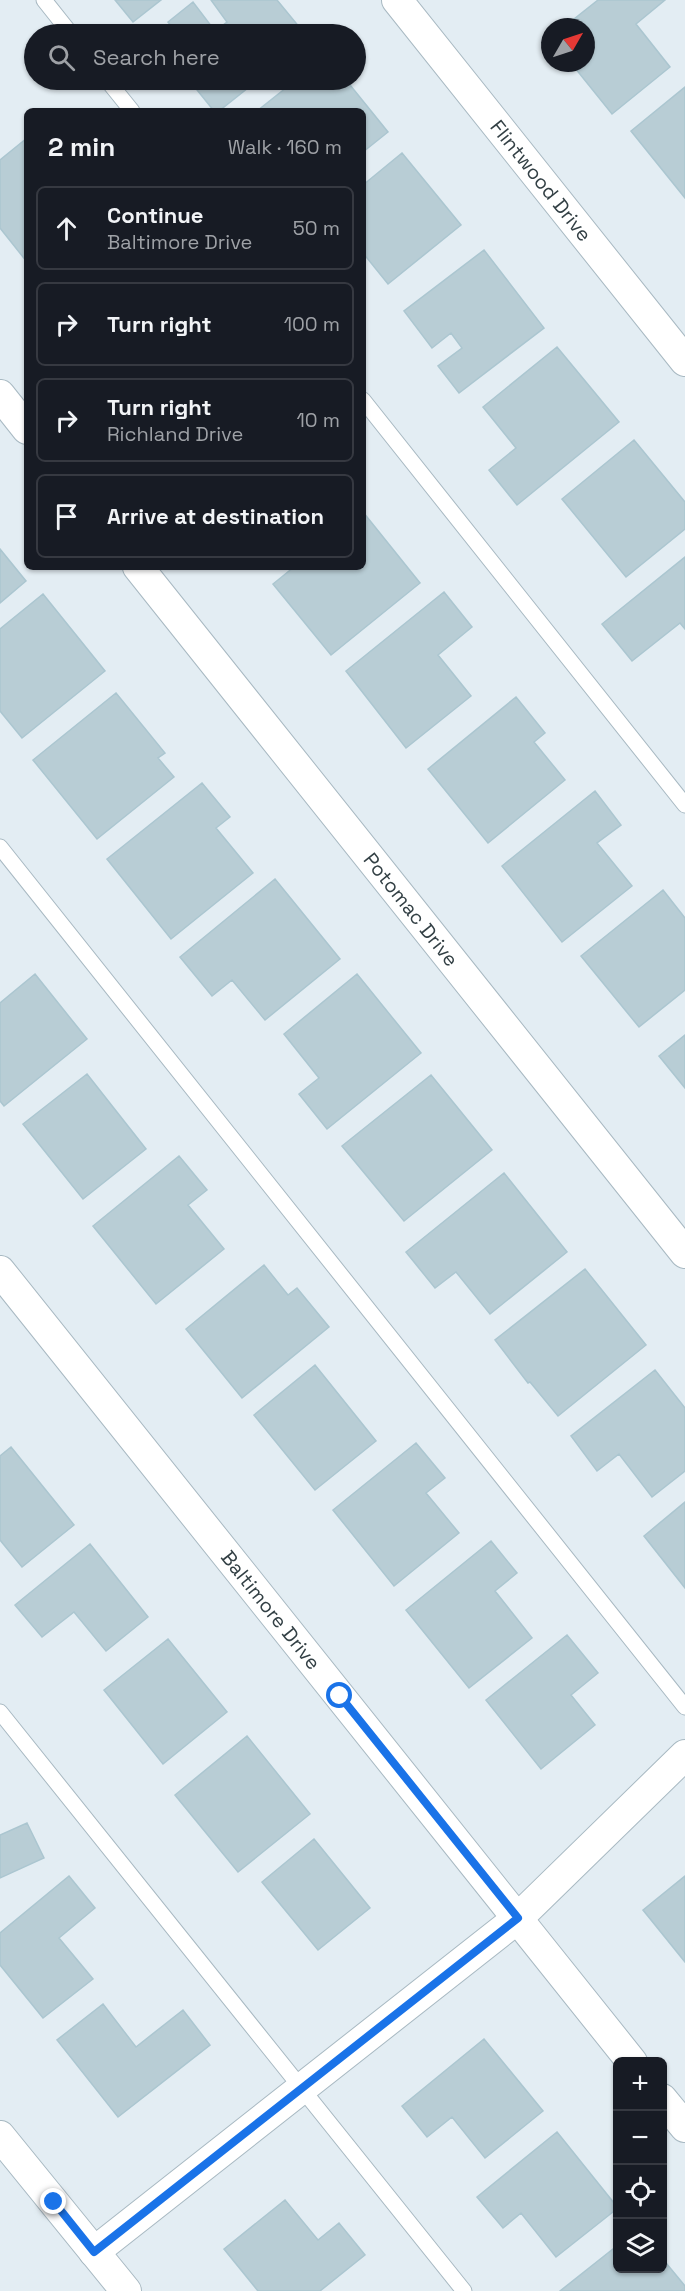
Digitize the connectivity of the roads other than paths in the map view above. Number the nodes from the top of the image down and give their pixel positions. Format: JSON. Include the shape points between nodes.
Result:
{"nodes":[{"id":1,"x":44,"y":0,"type":"edge"},
{"id":2,"x":397,"y":0,"type":"edge"},
{"id":3,"x":63,"y":24,"type":"edge"},
{"id":4,"x":115,"y":90,"type":"edge"},
{"id":5,"x":130,"y":108,"type":"edge"},
{"id":6,"x":685,"y":361,"type":"edge"},
{"id":7,"x":0,"y":395,"type":"edge"},
{"id":8,"x":366,"y":404,"type":"edge"},
{"id":9,"x":24,"y":425,"type":"edge"},
{"id":10,"x":140,"y":570,"type":"edge"},
{"id":11,"x":685,"y":805,"type":"edge"},
{"id":12,"x":0,"y":847,"type":"edge"},
{"id":13,"x":685,"y":1253,"type":"edge"},
{"id":14,"x":0,"y":1271,"type":"edge"},
{"id":15,"x":685,"y":1707,"type":"edge"},
{"id":16,"x":0,"y":1712,"type":"edge"},
{"id":17,"x":685,"y":1755,"type":"edge"},
{"id":18,"x":518,"y":1918,"type":"junction"},
{"id":19,"x":629,"y":2057,"type":"edge"},
{"id":20,"x":301,"y":2089,"type":"junction"},
{"id":21,"x":667,"y":2104,"type":"edge"},
{"id":22,"x":685,"y":2127,"type":"edge"},
{"id":23,"x":0,"y":2136,"type":"edge"},
{"id":24,"x":94,"y":2252,"type":"junction"},
{"id":25,"x":126,"y":2291,"type":"edge"},
{"id":26,"x":464,"y":2291,"type":"edge"}],
"edges":[{"from":1,"to":3,"type":"lane"},
{"from":2,"to":6,"type":"street","name":"Flintwood Drive"},
{"from":4,"to":5,"type":"lane"},
{"from":7,"to":9,"type":"street"},
{"from":8,"to":11,"type":"lane"},
{"from":10,"to":13,"type":"street","name":"Potomac Drive"},
{"from":12,"to":15,"type":"lane"},
{"from":14,"to":18,"type":"street","name":"Baltimore Drive"},
{"from":16,"to":20,"type":"lane"},
{"from":17,"to":18,"type":"street"},
{"from":18,"to":19,"type":"street","name":"Baltimore Drive"},
{"from":18,"to":20,"type":"street"},
{"from":20,"to":24,"type":"street"},
{"from":20,"to":26,"type":"lane"},
{"from":21,"to":22,"type":"street"},
{"from":23,"to":24,"type":"street"},
{"from":24,"to":25,"type":"street"}]}
